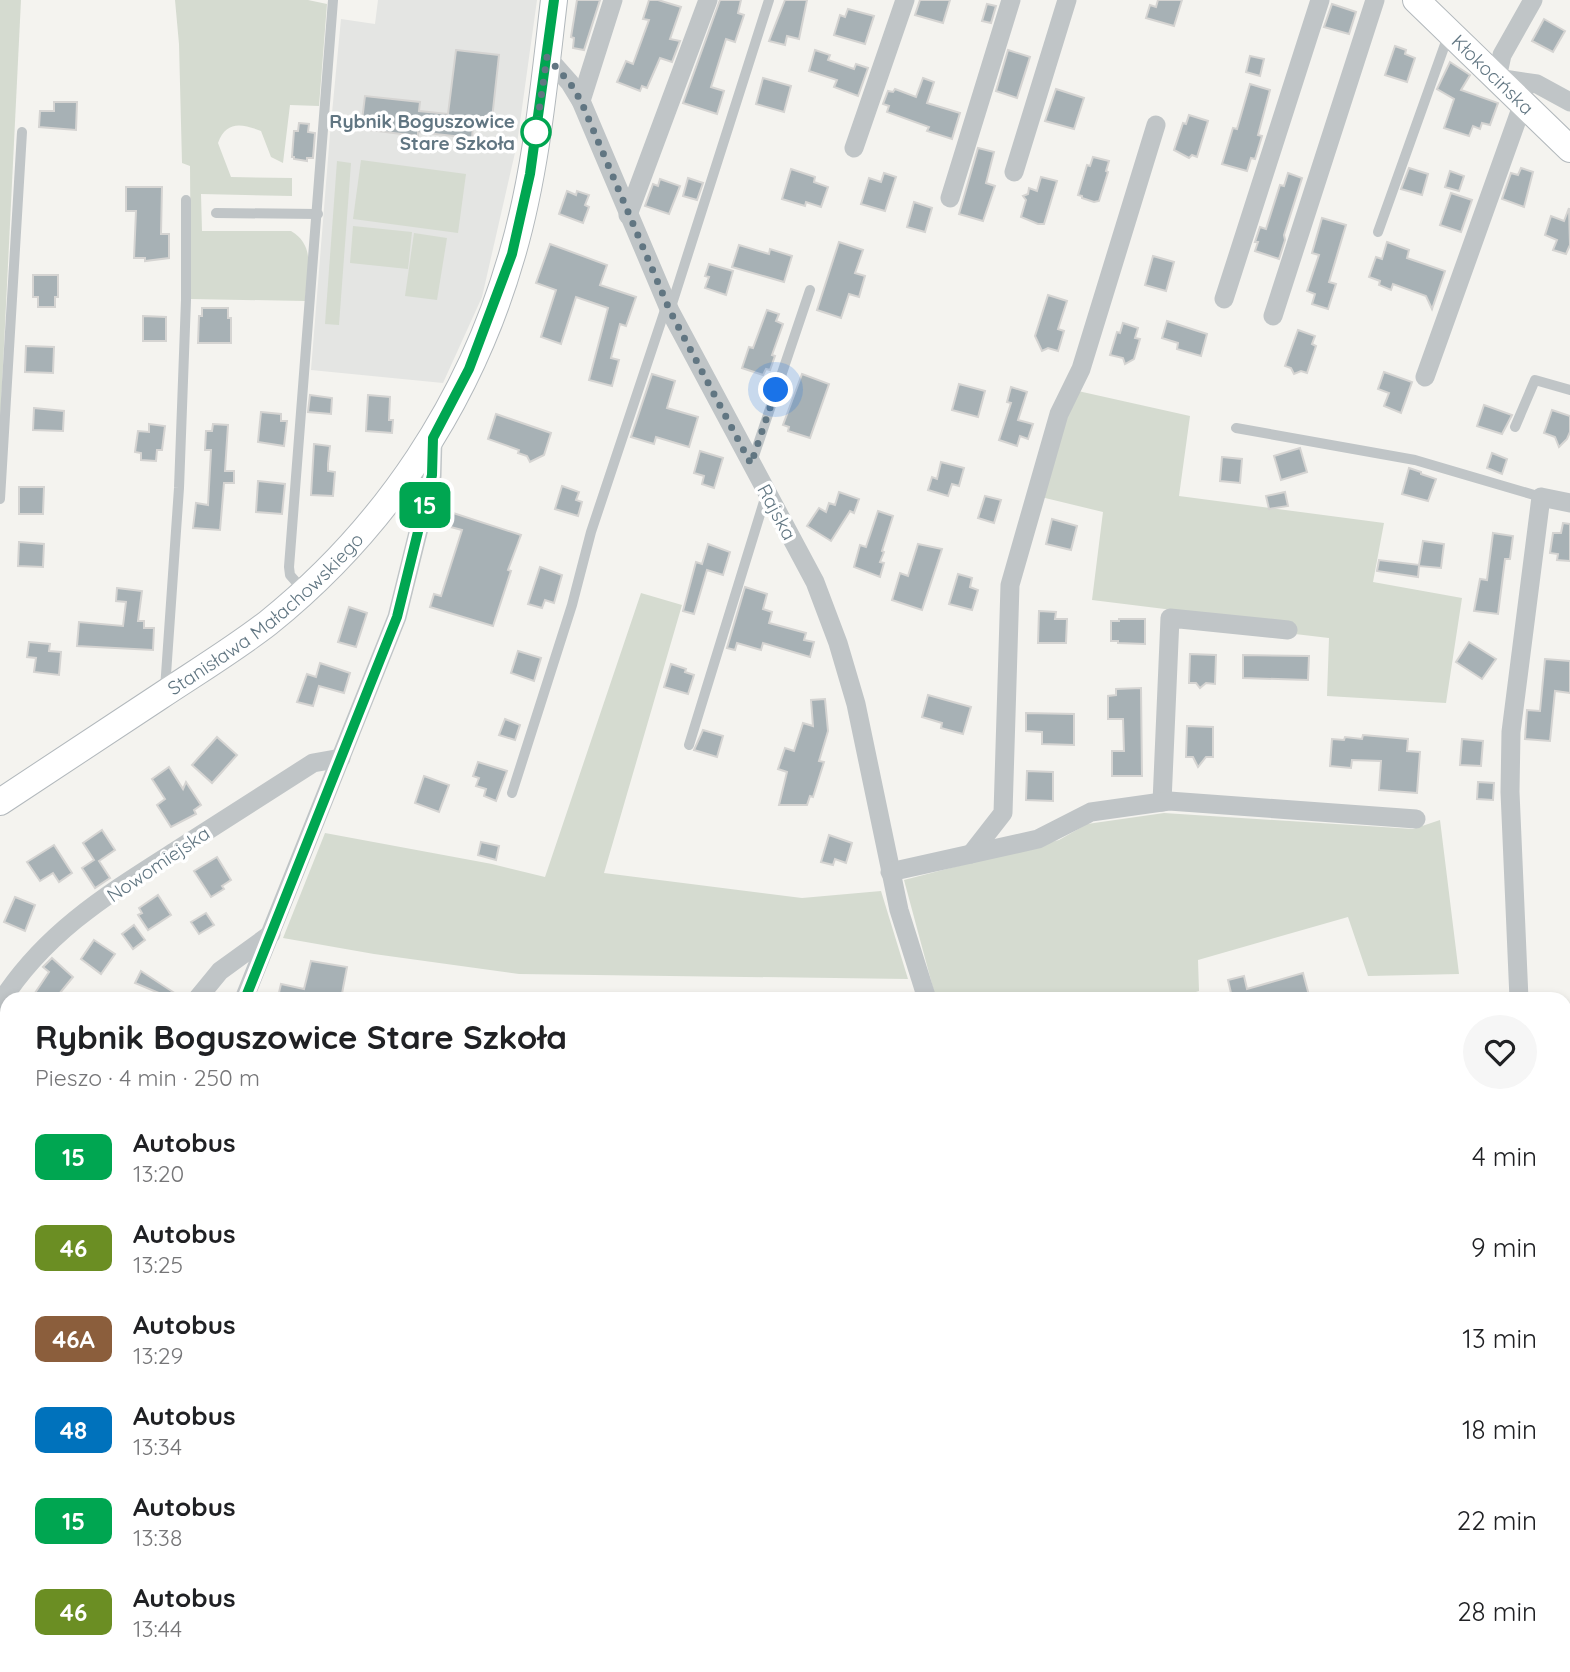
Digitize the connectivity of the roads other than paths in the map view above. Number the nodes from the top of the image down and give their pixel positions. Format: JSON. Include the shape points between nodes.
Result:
{"nodes":[{"id":1,"x":333,"y":0,"type":"edge"},
{"id":2,"x":554,"y":0,"type":"edge"},
{"id":3,"x":613,"y":0,"type":"edge"},
{"id":4,"x":708,"y":0,"type":"edge"},
{"id":5,"x":769,"y":0,"type":"edge"},
{"id":6,"x":905,"y":0,"type":"edge"},
{"id":7,"x":1011,"y":0,"type":"edge"},
{"id":8,"x":1067,"y":0,"type":"edge"},
{"id":9,"x":1320,"y":0,"type":"edge"},
{"id":10,"x":1375,"y":0,"type":"edge"},
{"id":11,"x":1416,"y":0,"type":"edge"},
{"id":12,"x":1533,"y":0,"type":"edge"},
{"id":13,"x":1450,"y":32,"type":"junction"},
{"id":14,"x":547,"y":57,"type":"junction"},
{"id":15,"x":1497,"y":78,"type":"junction"},
{"id":16,"x":581,"y":101,"type":"junction"},
{"id":17,"x":1523,"y":103,"type":"junction"},
{"id":18,"x":1570,"y":103,"type":"edge"},
{"id":19,"x":1156,"y":125,"type":"dead end"},
{"id":20,"x":22,"y":132,"type":"dead end"},
{"id":21,"x":854,"y":148,"type":"dead end"},
{"id":22,"x":1570,"y":149,"type":"edge"},
{"id":23,"x":1014,"y":172,"type":"dead end"},
{"id":24,"x":950,"y":198,"type":"dead end"},
{"id":25,"x":186,"y":200,"type":"dead end"},
{"id":26,"x":216,"y":213,"type":"dead end"},
{"id":27,"x":318,"y":214,"type":"junction"},
{"id":28,"x":628,"y":215,"type":"junction"},
{"id":29,"x":1378,"y":232,"type":"dead end"},
{"id":30,"x":810,"y":290,"type":"dead end"},
{"id":31,"x":1224,"y":299,"type":"dead end"},
{"id":32,"x":669,"y":308,"type":"junction"},
{"id":33,"x":1273,"y":316,"type":"dead end"},
{"id":34,"x":1424,"y":377,"type":"dead end"},
{"id":35,"x":1570,"y":390,"type":"edge"},
{"id":36,"x":1515,"y":427,"type":"dead end"},
{"id":37,"x":1236,"y":428,"type":"dead end"},
{"id":38,"x":433,"y":438,"type":"junction"},
{"id":39,"x":751,"y":464,"type":"junction"},
{"id":40,"x":767,"y":493,"type":"junction"},
{"id":41,"x":1541,"y":497,"type":"junction"},
{"id":42,"x":0,"y":499,"type":"edge"},
{"id":43,"x":1570,"y":503,"type":"edge"},
{"id":44,"x":304,"y":592,"type":"junction"},
{"id":45,"x":1288,"y":630,"type":"dead end"},
{"id":46,"x":164,"y":694,"type":"junction"},
{"id":47,"x":689,"y":745,"type":"dead end"},
{"id":48,"x":341,"y":758,"type":"junction"},
{"id":49,"x":512,"y":793,"type":"dead end"},
{"id":50,"x":0,"y":802,"type":"edge"},
{"id":51,"x":1162,"y":802,"type":"junction"},
{"id":52,"x":1416,"y":820,"type":"dead end"},
{"id":53,"x":971,"y":854,"type":"junction"},
{"id":54,"x":890,"y":872,"type":"junction"},
{"id":55,"x":271,"y":934,"type":"junction"},
{"id":56,"x":8,"y":992,"type":"edge"},
{"id":57,"x":203,"y":992,"type":"edge"},
{"id":58,"x":247,"y":992,"type":"edge"},
{"id":59,"x":925,"y":992,"type":"edge"},
{"id":60,"x":1519,"y":992,"type":"edge"}],
"edges":[{"from":1,"to":27,"type":"lane"},
{"from":2,"to":14,"type":"street","name":"Stanisława Małachowskiego"},
{"from":3,"to":16,"type":"street"},
{"from":4,"to":28,"type":"street"},
{"from":5,"to":32,"type":"lane"},
{"from":6,"to":21,"type":"street"},
{"from":7,"to":24,"type":"street"},
{"from":8,"to":23,"type":"street"},
{"from":9,"to":31,"type":"street"},
{"from":10,"to":33,"type":"street"},
{"from":11,"to":13,"type":"street","name":"Kłokocińska"},
{"from":12,"to":15,"type":"street","via":[[1502,55]]},
{"from":13,"to":15,"type":"street","name":"Kłokocińska"},
{"from":13,"to":29,"type":"lane"},
{"from":14,"to":16,"type":"street","name":"Rajska"},
{"from":14,"to":38,"type":"street","name":"Stanisława Małachowskiego","via":[[530,174],[512,254],[469,369]]},
{"from":15,"to":17,"type":"street","name":"Kłokocińska"},
{"from":15,"to":18,"type":"street","via":[[1537,84]]},
{"from":16,"to":28,"type":"street","name":"Rajska"},
{"from":17,"to":22,"type":"street","name":"Kłokocińska"},
{"from":17,"to":34,"type":"street"},
{"from":19,"to":53,"type":"street","via":[[1081,369],[1059,414],[1010,584],[1003,813]]},
{"from":20,"to":42,"type":"lane"},
{"from":25,"to":46,"type":"lane","via":[[180,488]]},
{"from":26,"to":27,"type":"lane"},
{"from":27,"to":44,"type":"lane","via":[[289,567]]},
{"from":28,"to":32,"type":"street","name":"Rajska"},
{"from":30,"to":39,"type":"lane"},
{"from":32,"to":39,"type":"street","name":"Rajska"},
{"from":32,"to":49,"type":"lane","via":[[592,531]]},
{"from":35,"to":36,"type":"lane","via":[[1535,380]]},
{"from":37,"to":41,"type":"lane","via":[[1415,460]]},
{"from":38,"to":44,"type":"street","name":"Stanisława Małachowskiego","via":[[336,562]]},
{"from":38,"to":48,"type":"street","via":[[432,475],[403,598]]},
{"from":39,"to":40,"type":"street","name":"Rajska"},
{"from":40,"to":47,"type":"lane"},
{"from":40,"to":54,"type":"street","name":"Rajska","via":[[815,582],[838,643],[856,704]]},
{"from":41,"to":43,"type":"street"},
{"from":41,"to":60,"type":"street","via":[[1511,732]]},
{"from":44,"to":46,"type":"street","name":"Stanisława Małachowskiego"},
{"from":45,"to":51,"type":"street","via":[[1170,618]]},
{"from":46,"to":50,"type":"street","name":"Stanisława Małachowskiego"},
{"from":48,"to":55,"type":"street"},
{"from":48,"to":56,"type":"street","name":"Nowomiejska","via":[[313,763],[63,928]]},
{"from":51,"to":52,"type":"street"},
{"from":51,"to":53,"type":"street","via":[[1090,812],[1038,839]]},
{"from":53,"to":54,"type":"street"},
{"from":54,"to":59,"type":"street","name":"Rajska"},
{"from":55,"to":57,"type":"street","via":[[220,971]]},
{"from":55,"to":58,"type":"street"}]}
